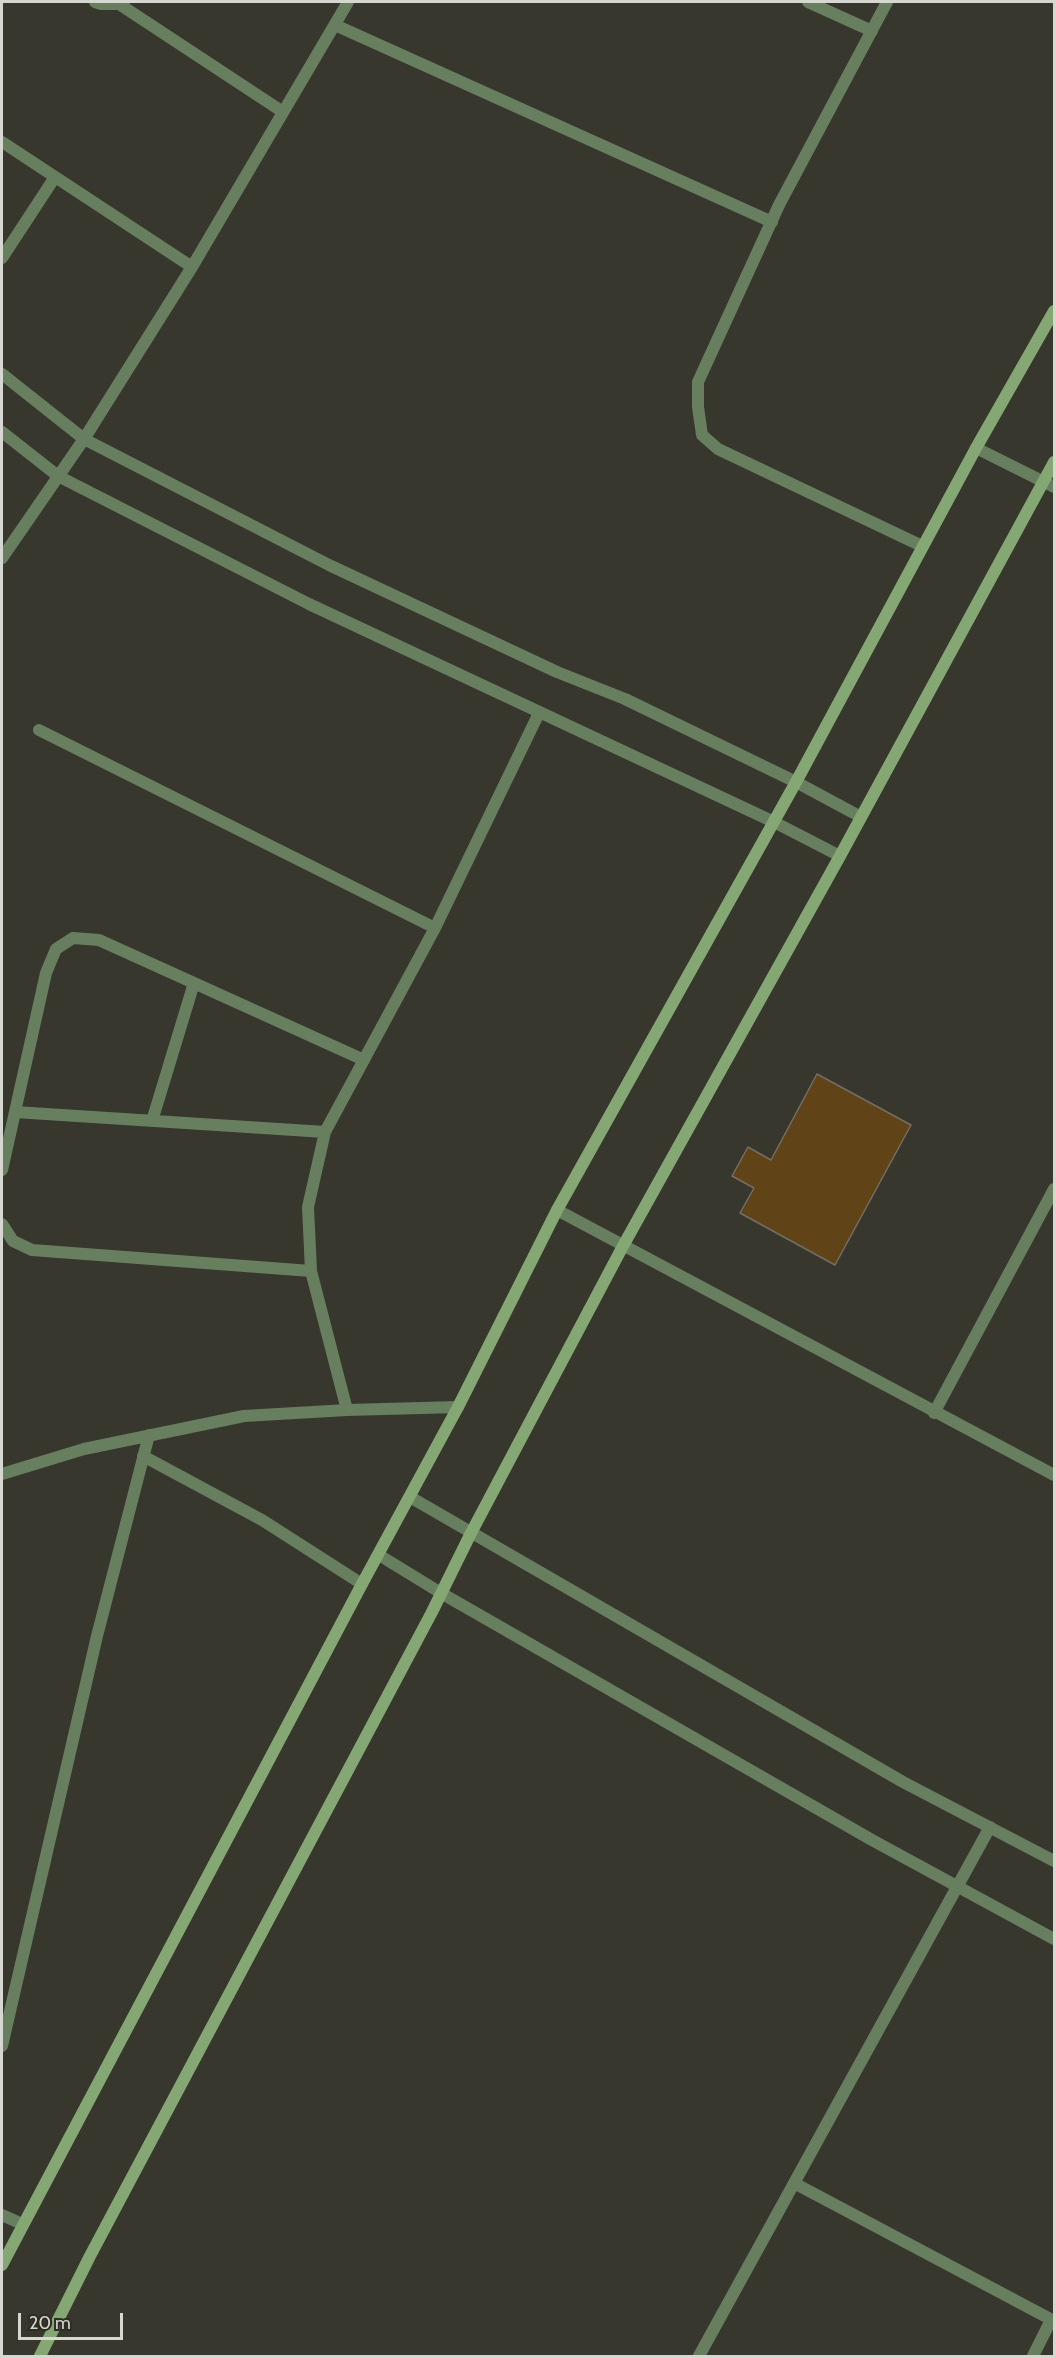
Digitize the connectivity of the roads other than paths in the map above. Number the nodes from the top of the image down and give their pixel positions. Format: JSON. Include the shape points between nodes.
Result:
{"nodes":[{"id":1,"x":95,"y":2,"type":"edge"},
{"id":2,"x":348,"y":2,"type":"edge"},
{"id":3,"x":808,"y":2,"type":"edge"},
{"id":4,"x":887,"y":2,"type":"edge"},
{"id":5,"x":122,"y":3,"type":"edge"},
{"id":6,"x":335,"y":25,"type":"junction"},
{"id":7,"x":872,"y":31,"type":"junction"},
{"id":8,"x":283,"y":112,"type":"junction"},
{"id":9,"x":2,"y":142,"type":"edge"},
{"id":10,"x":55,"y":177,"type":"junction"},
{"id":11,"x":772,"y":222,"type":"junction"},
{"id":12,"x":2,"y":258,"type":"edge"},
{"id":13,"x":192,"y":267,"type":"junction"},
{"id":14,"x":1054,"y":311,"type":"edge"},
{"id":15,"x":2,"y":374,"type":"edge"},
{"id":16,"x":2,"y":432,"type":"edge"},
{"id":17,"x":84,"y":439,"type":"junction"},
{"id":18,"x":976,"y":448,"type":"junction"},
{"id":19,"x":1054,"y":462,"type":"edge"},
{"id":20,"x":58,"y":476,"type":"junction"},
{"id":21,"x":1049,"y":484,"type":"edge"},
{"id":22,"x":922,"y":546,"type":"junction"},
{"id":23,"x":2,"y":558,"type":"edge"},
{"id":24,"x":539,"y":713,"type":"junction"},
{"id":25,"x":39,"y":730,"type":"dead end"},
{"id":26,"x":796,"y":782,"type":"junction"},
{"id":27,"x":861,"y":817,"type":"junction"},
{"id":28,"x":774,"y":822,"type":"junction"},
{"id":29,"x":840,"y":856,"type":"junction"},
{"id":30,"x":435,"y":928,"type":"junction"},
{"id":31,"x":194,"y":983,"type":"junction"},
{"id":32,"x":364,"y":1060,"type":"junction"},
{"id":33,"x":15,"y":1112,"type":"junction"},
{"id":34,"x":152,"y":1121,"type":"junction"},
{"id":35,"x":325,"y":1132,"type":"junction"},
{"id":36,"x":2,"y":1170,"type":"edge"},
{"id":37,"x":1054,"y":1190,"type":"edge"},
{"id":38,"x":557,"y":1210,"type":"junction"},
{"id":39,"x":2,"y":1224,"type":"edge"},
{"id":40,"x":623,"y":1246,"type":"junction"},
{"id":41,"x":311,"y":1271,"type":"junction"},
{"id":42,"x":458,"y":1407,"type":"junction"},
{"id":43,"x":346,"y":1410,"type":"junction"},
{"id":44,"x":934,"y":1413,"type":"junction"},
{"id":45,"x":148,"y":1436,"type":"junction"},
{"id":46,"x":143,"y":1456,"type":"junction"},
{"id":47,"x":2,"y":1474,"type":"edge"},
{"id":48,"x":1054,"y":1475,"type":"edge"},
{"id":49,"x":410,"y":1497,"type":"junction"},
{"id":50,"x":471,"y":1533,"type":"junction"},
{"id":51,"x":379,"y":1555,"type":"junction"},
{"id":52,"x":362,"y":1584,"type":"junction"},
{"id":53,"x":441,"y":1593,"type":"junction"},
{"id":54,"x":990,"y":1827,"type":"junction"},
{"id":55,"x":1054,"y":1861,"type":"edge"},
{"id":56,"x":957,"y":1886,"type":"junction"},
{"id":57,"x":1054,"y":1939,"type":"edge"},
{"id":58,"x":2,"y":2046,"type":"edge"},
{"id":59,"x":794,"y":2183,"type":"junction"},
{"id":60,"x":2,"y":2215,"type":"edge"},
{"id":61,"x":22,"y":2224,"type":"junction"},
{"id":62,"x":2,"y":2265,"type":"edge"},
{"id":63,"x":1053,"y":2321,"type":"edge"},
{"id":64,"x":40,"y":2356,"type":"edge"},
{"id":65,"x":699,"y":2356,"type":"edge"},
{"id":66,"x":1033,"y":2356,"type":"edge"}],
"edges":[{"from":1,"to":5,"type":"street"},
{"from":2,"to":6,"type":"street"},
{"from":3,"to":7,"type":"street"},
{"from":4,"to":7,"type":"street"},
{"from":5,"to":8,"type":"street"},
{"from":6,"to":8,"type":"street"},
{"from":6,"to":11,"type":"street"},
{"from":7,"to":11,"type":"street"},
{"from":8,"to":13,"type":"street"},
{"from":9,"to":10,"type":"street"},
{"from":10,"to":12,"type":"street"},
{"from":10,"to":13,"type":"street"},
{"from":11,"to":22,"type":"street","via":[[698,382],[702,435],[718,449]]},
{"from":13,"to":17,"type":"street"},
{"from":14,"to":18,"type":"main road"},
{"from":15,"to":17,"type":"street"},
{"from":16,"to":20,"type":"street"},
{"from":17,"to":20,"type":"street"},
{"from":17,"to":26,"type":"street","via":[[328,565],[557,672],[625,699]]},
{"from":18,"to":21,"type":"street"},
{"from":18,"to":22,"type":"main road"},
{"from":19,"to":21,"type":"main road"},
{"from":20,"to":23,"type":"street"},
{"from":20,"to":24,"type":"street","via":[[309,604]]},
{"from":21,"to":27,"type":"main road"},
{"from":22,"to":26,"type":"main road"},
{"from":24,"to":28,"type":"street"},
{"from":24,"to":30,"type":"street"},
{"from":25,"to":30,"type":"street"},
{"from":26,"to":27,"type":"street"},
{"from":26,"to":28,"type":"main road"},
{"from":27,"to":29,"type":"main road"},
{"from":28,"to":29,"type":"street"},
{"from":28,"to":38,"type":"main road"},
{"from":29,"to":40,"type":"main road"},
{"from":30,"to":32,"type":"street"},
{"from":31,"to":32,"type":"street"},
{"from":31,"to":33,"type":"street","via":[[99,940],[73,938],[56,950],[46,973]]},
{"from":31,"to":34,"type":"street"},
{"from":32,"to":35,"type":"street"},
{"from":33,"to":34,"type":"street"},
{"from":33,"to":36,"type":"street"},
{"from":34,"to":35,"type":"street"},
{"from":35,"to":41,"type":"street","via":[[308,1207]]},
{"from":37,"to":44,"type":"street"},
{"from":38,"to":40,"type":"street"},
{"from":38,"to":42,"type":"main road"},
{"from":39,"to":41,"type":"street","via":[[13,1241],[32,1250]]},
{"from":40,"to":44,"type":"street"},
{"from":40,"to":50,"type":"main road"},
{"from":41,"to":43,"type":"street"},
{"from":42,"to":43,"type":"street"},
{"from":42,"to":49,"type":"main road"},
{"from":43,"to":45,"type":"street","via":[[244,1416]]},
{"from":44,"to":48,"type":"street"},
{"from":45,"to":46,"type":"street"},
{"from":45,"to":47,"type":"street","via":[[84,1449]]},
{"from":46,"to":52,"type":"street","via":[[262,1520]]},
{"from":46,"to":58,"type":"street"},
{"from":49,"to":50,"type":"street"},
{"from":49,"to":51,"type":"main road"},
{"from":50,"to":53,"type":"main road"},
{"from":50,"to":54,"type":"street","via":[[903,1782]]},
{"from":51,"to":52,"type":"main road"},
{"from":51,"to":53,"type":"street"},
{"from":52,"to":61,"type":"main road"},
{"from":53,"to":56,"type":"street"},
{"from":53,"to":64,"type":"main road"},
{"from":54,"to":55,"type":"street"},
{"from":54,"to":56,"type":"street"},
{"from":56,"to":57,"type":"street"},
{"from":56,"to":59,"type":"street"},
{"from":59,"to":63,"type":"street"},
{"from":59,"to":65,"type":"street"},
{"from":60,"to":61,"type":"street"},
{"from":61,"to":62,"type":"main road"},
{"from":63,"to":66,"type":"street"}]}
